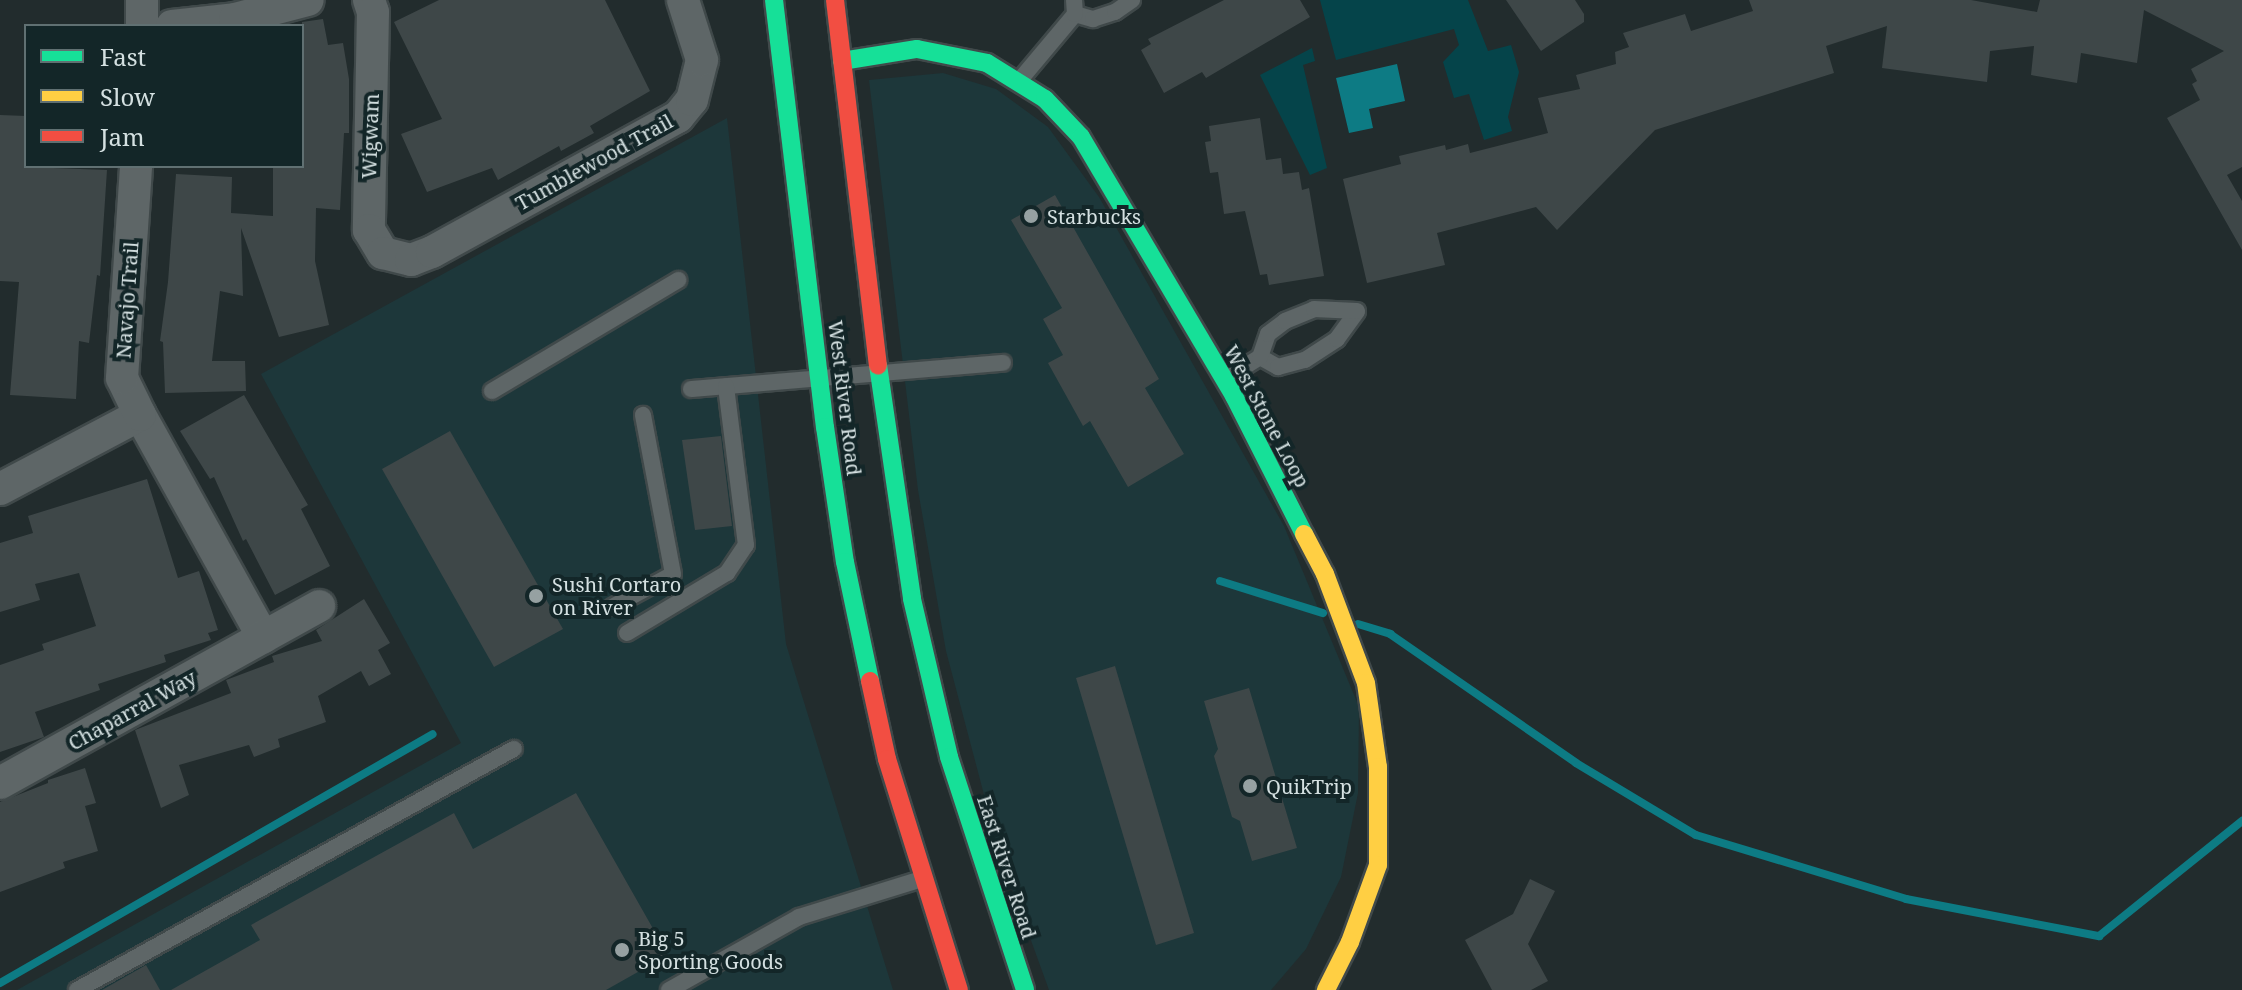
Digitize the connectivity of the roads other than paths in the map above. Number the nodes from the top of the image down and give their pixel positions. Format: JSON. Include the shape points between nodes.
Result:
{"nodes":[{"id":1,"x":142,"y":0,"type":"edge"},
{"id":2,"x":308,"y":0,"type":"edge"},
{"id":3,"x":369,"y":0,"type":"edge"},
{"id":4,"x":683,"y":0,"type":"edge"},
{"id":5,"x":774,"y":0,"type":"edge"},
{"id":6,"x":835,"y":0,"type":"edge"},
{"id":7,"x":1132,"y":0,"type":"edge"},
{"id":8,"x":1075,"y":7,"type":"edge"},
{"id":9,"x":142,"y":24,"type":"edge"},
{"id":10,"x":190,"y":24,"type":"edge"},
{"id":11,"x":842,"y":61,"type":"junction"},
{"id":12,"x":1018,"y":83,"type":"junction"},
{"id":13,"x":136,"y":168,"type":"edge"},
{"id":14,"x":397,"y":258,"type":"joint"},
{"id":15,"x":678,"y":280,"type":"dead end"},
{"id":16,"x":1260,"y":357,"type":"junction"},
{"id":17,"x":1003,"y":363,"type":"dead end"},
{"id":18,"x":879,"y":375,"type":"junction"},
{"id":19,"x":820,"y":380,"type":"junction"},
{"id":20,"x":1224,"y":380,"type":"junction"},
{"id":21,"x":726,"y":386,"type":"junction"},
{"id":22,"x":691,"y":389,"type":"dead end"},
{"id":23,"x":492,"y":391,"type":"dead end"},
{"id":24,"x":140,"y":415,"type":"junction"},
{"id":25,"x":643,"y":415,"type":"dead end"},
{"id":26,"x":0,"y":489,"type":"edge"},
{"id":27,"x":319,"y":606,"type":"dead end"},
{"id":28,"x":612,"y":607,"type":"dead end"},
{"id":29,"x":627,"y":633,"type":"dead end"},
{"id":30,"x":263,"y":637,"type":"junction"},
{"id":31,"x":514,"y":749,"type":"dead end"},
{"id":32,"x":949,"y":757,"type":"joint"},
{"id":33,"x":0,"y":783,"type":"edge"},
{"id":34,"x":922,"y":879,"type":"junction"},
{"id":35,"x":77,"y":990,"type":"edge"},
{"id":36,"x":669,"y":990,"type":"edge"},
{"id":37,"x":959,"y":990,"type":"edge"},
{"id":38,"x":1025,"y":990,"type":"edge"},
{"id":39,"x":1326,"y":990,"type":"edge"}],
"edges":[{"from":1,"to":9,"type":"street"},
{"from":2,"to":10,"type":"street","via":[[235,19]]},
{"from":3,"to":14,"type":"street","name":"Wigwam","via":[[369,230],[383,253]]},
{"from":4,"to":14,"type":"street","name":"Tumblewood Trail","via":[[702,60],[692,100],[678,117],[432,252],[411,260]]},
{"from":5,"to":19,"type":"main road","name":"West River Road"},
{"from":6,"to":11,"type":"main road","name":"West River Road"},
{"from":7,"to":8,"type":"lane","via":[[1093,19]]},
{"from":8,"to":12,"type":"lane"},
{"from":11,"to":12,"type":"main road","name":"West Stone Loop","via":[[917,49],[987,63]]},
{"from":11,"to":18,"type":"main road","name":"West River Road"},
{"from":12,"to":20,"type":"main road","name":"West Stone Loop","via":[[1045,99],[1081,137]]},
{"from":13,"to":24,"type":"street","name":"Navajo Trail","via":[[122,378]]},
{"from":15,"to":23,"type":"lane"},
{"from":16,"to":16,"type":"lane","via":[[1278,367],[1305,360],[1337,339],[1357,311],[1314,309],[1285,321],[1268,334]]},
{"from":16,"to":20,"type":"lane"},
{"from":17,"to":18,"type":"lane"},
{"from":18,"to":19,"type":"lane"},
{"from":18,"to":32,"type":"main road","name":"West River Road","via":[[912,599]]},
{"from":19,"to":21,"type":"lane"},
{"from":19,"to":34,"type":"main road","name":"West River Road","via":[[845,562],[897,797]]},
{"from":20,"to":39,"type":"main road","name":"West Stone Loop","via":[[1325,574],[1366,683],[1378,767],[1378,865]]},
{"from":21,"to":22,"type":"lane"},
{"from":21,"to":29,"type":"lane","via":[[746,545],[727,573]]},
{"from":24,"to":26,"type":"street"},
{"from":24,"to":30,"type":"street","name":"Navajo Trail"},
{"from":25,"to":28,"type":"lane","via":[[673,574]]},
{"from":27,"to":30,"type":"street","name":"Chaparral Way"},
{"from":30,"to":33,"type":"street","name":"Chaparral Way"},
{"from":31,"to":35,"type":"lane"},
{"from":32,"to":38,"type":"main road","name":"East River Road"},
{"from":34,"to":36,"type":"lane","via":[[799,917]]},
{"from":34,"to":37,"type":"main road"}]}
